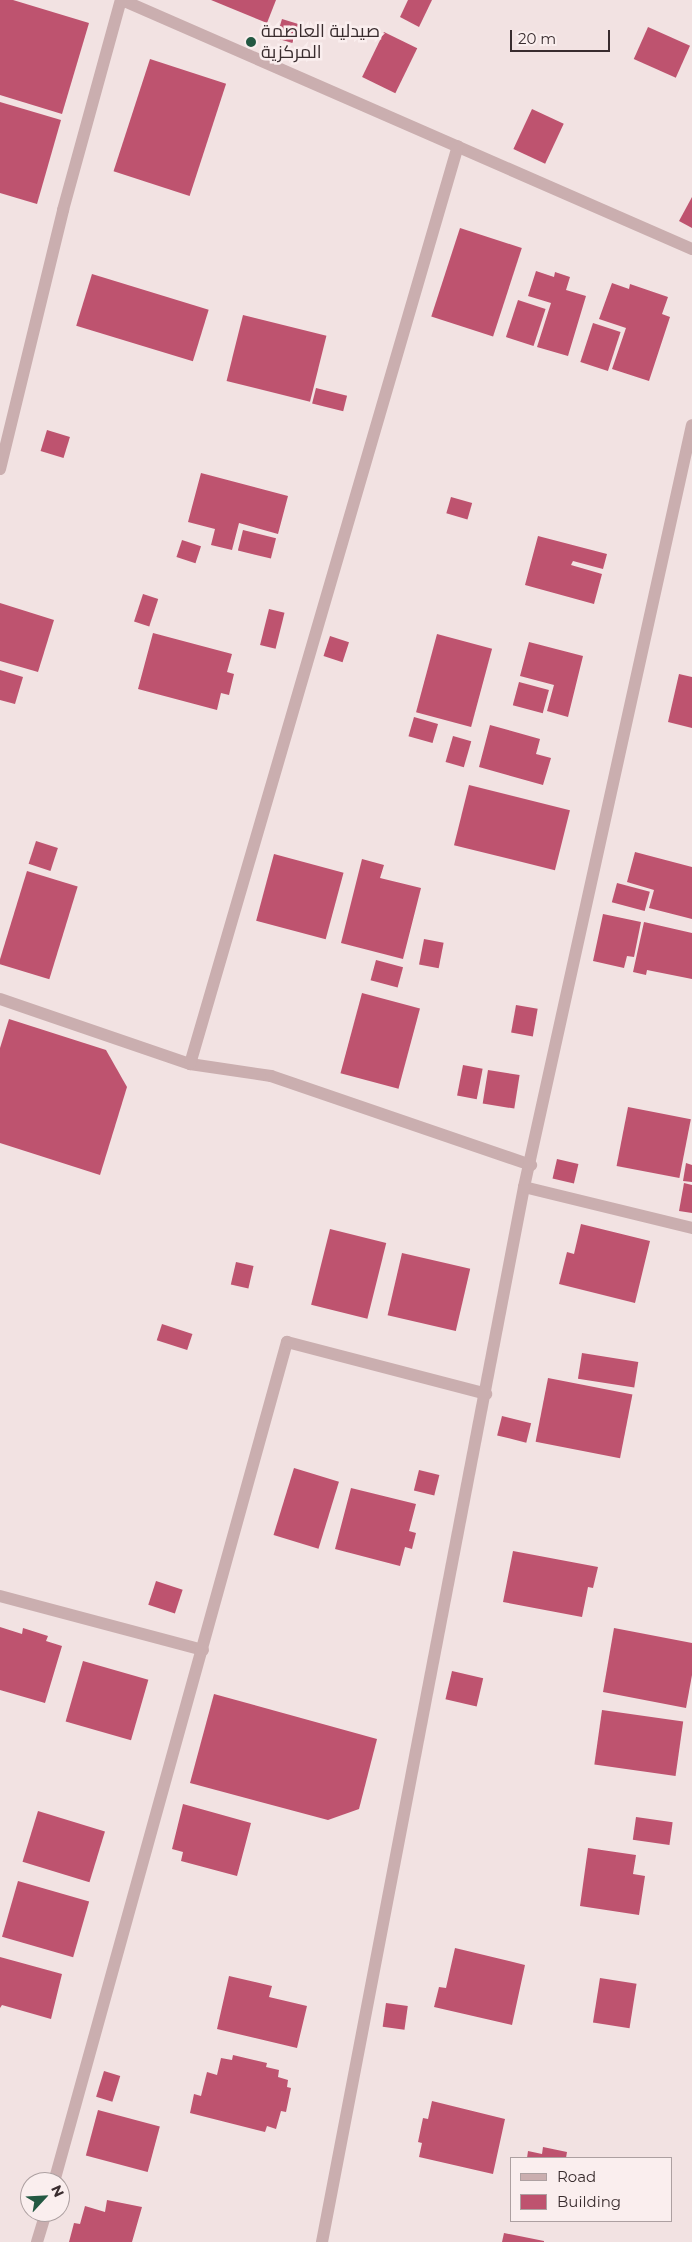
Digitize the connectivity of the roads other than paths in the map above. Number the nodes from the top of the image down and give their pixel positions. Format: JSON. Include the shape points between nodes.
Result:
{"nodes":[{"id":1,"x":121,"y":0,"type":"edge"},
{"id":2,"x":458,"y":146,"type":"junction"},
{"id":3,"x":692,"y":248,"type":"edge"},
{"id":4,"x":692,"y":425,"type":"edge"},
{"id":5,"x":0,"y":469,"type":"edge"},
{"id":6,"x":0,"y":999,"type":"edge"},
{"id":7,"x":190,"y":1064,"type":"junction"},
{"id":8,"x":531,"y":1165,"type":"junction"},
{"id":9,"x":524,"y":1187,"type":"junction"},
{"id":10,"x":692,"y":1228,"type":"edge"},
{"id":11,"x":486,"y":1394,"type":"junction"},
{"id":12,"x":0,"y":1596,"type":"edge"},
{"id":13,"x":203,"y":1650,"type":"junction"},
{"id":14,"x":57,"y":2172,"type":"edge"},
{"id":15,"x":43,"y":2222,"type":"edge"},
{"id":16,"x":38,"y":2242,"type":"edge"},
{"id":17,"x":322,"y":2242,"type":"edge"}],
"edges":[{"from":1,"to":2,"type":"street"},
{"from":1,"to":5,"type":"street","via":[[63,210]]},
{"from":2,"to":3,"type":"street"},
{"from":2,"to":7,"type":"street"},
{"from":4,"to":8,"type":"street"},
{"from":6,"to":7,"type":"street"},
{"from":7,"to":8,"type":"street","via":[[271,1076]]},
{"from":8,"to":9,"type":"street"},
{"from":9,"to":10,"type":"street"},
{"from":9,"to":11,"type":"street"},
{"from":11,"to":13,"type":"street","via":[[287,1342]]},
{"from":11,"to":17,"type":"street"},
{"from":12,"to":13,"type":"street"},
{"from":13,"to":14,"type":"street"},
{"from":15,"to":16,"type":"street"}]}
